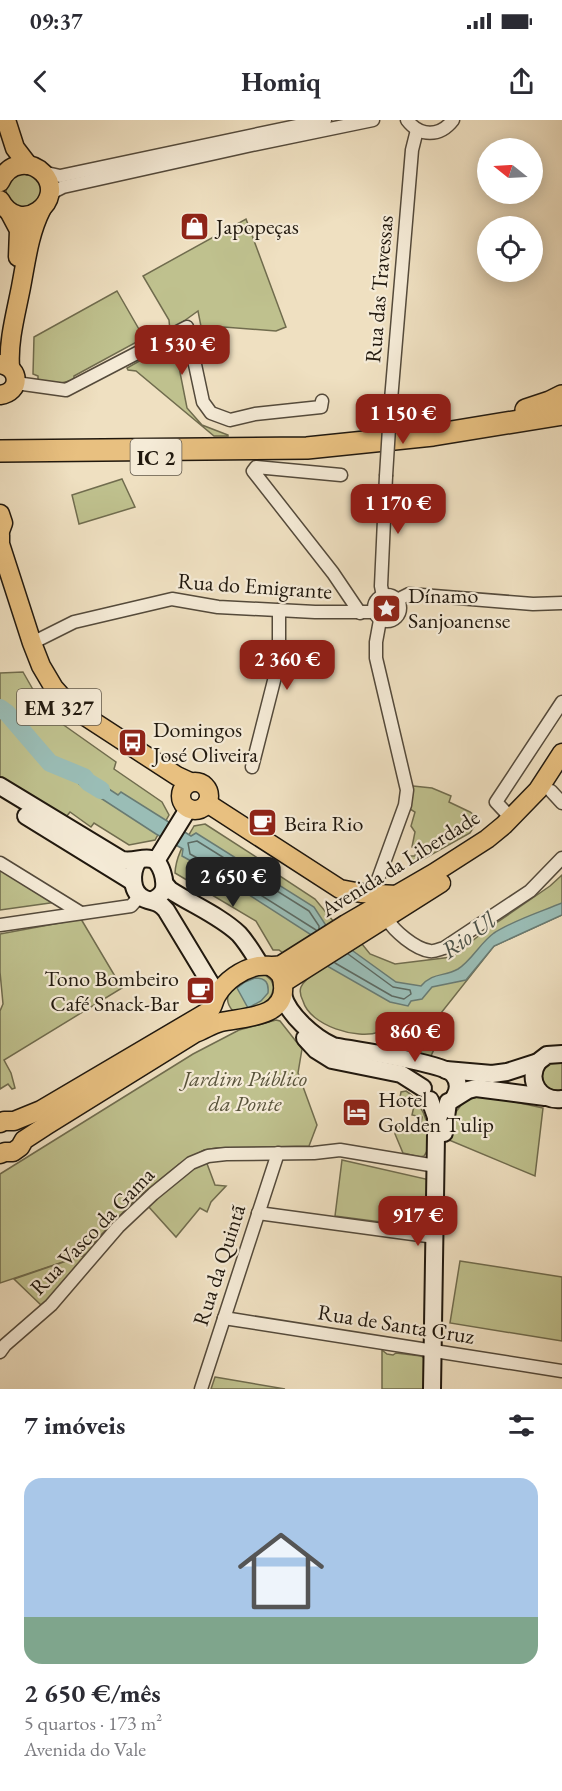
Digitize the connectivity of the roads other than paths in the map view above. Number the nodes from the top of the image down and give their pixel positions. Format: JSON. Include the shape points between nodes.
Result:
{"nodes":[{"id":1,"x":6,"y":120,"type":"edge"},
{"id":2,"x":325,"y":120,"type":"edge"},
{"id":3,"x":373,"y":120,"type":"edge"},
{"id":4,"x":453,"y":120,"type":"edge"},
{"id":5,"x":408,"y":123,"type":"edge"},
{"id":6,"x":0,"y":129,"type":"edge"},
{"id":7,"x":35,"y":168,"type":"junction"},
{"id":8,"x":3,"y":177,"type":"edge"},
{"id":9,"x":45,"y":202,"type":"junction"},
{"id":10,"x":5,"y":206,"type":"edge"},
{"id":11,"x":6,"y":367,"type":"edge"},
{"id":12,"x":0,"y":395,"type":"edge"},
{"id":13,"x":562,"y":396,"type":"edge"},
{"id":14,"x":322,"y":401,"type":"dead end"},
{"id":15,"x":562,"y":414,"type":"edge"},
{"id":16,"x":562,"y":425,"type":"edge"},
{"id":17,"x":405,"y":437,"type":"junction"},
{"id":18,"x":0,"y":451,"type":"edge"},
{"id":19,"x":0,"y":459,"type":"edge"},
{"id":20,"x":341,"y":475,"type":"dead end"},
{"id":21,"x":0,"y":514,"type":"edge"},
{"id":22,"x":0,"y":531,"type":"edge"},
{"id":23,"x":0,"y":535,"type":"edge"},
{"id":24,"x":0,"y":572,"type":"edge"},
{"id":25,"x":383,"y":596,"type":"junction"},
{"id":26,"x":397,"y":600,"type":"junction"},
{"id":27,"x":562,"y":603,"type":"edge"},
{"id":28,"x":279,"y":610,"type":"junction"},
{"id":29,"x":360,"y":613,"type":"junction"},
{"id":30,"x":377,"y":616,"type":"junction"},
{"id":31,"x":32,"y":643,"type":"junction"},
{"id":32,"x":562,"y":702,"type":"edge"},
{"id":33,"x":562,"y":753,"type":"edge"},
{"id":34,"x":252,"y":767,"type":"dead end"},
{"id":35,"x":562,"y":775,"type":"edge"},
{"id":36,"x":0,"y":786,"type":"edge"},
{"id":37,"x":557,"y":797,"type":"edge"},
{"id":38,"x":0,"y":800,"type":"edge"},
{"id":39,"x":184,"y":801,"type":"junction"},
{"id":40,"x":207,"y":803,"type":"junction"},
{"id":41,"x":511,"y":818,"type":"junction"},
{"id":42,"x":160,"y":854,"type":"junction"},
{"id":43,"x":562,"y":858,"type":"edge"},
{"id":44,"x":138,"y":861,"type":"junction"},
{"id":45,"x":0,"y":863,"type":"edge"},
{"id":46,"x":165,"y":884,"type":"junction"},
{"id":47,"x":340,"y":889,"type":"junction"},
{"id":48,"x":142,"y":893,"type":"junction"},
{"id":49,"x":373,"y":893,"type":"junction"},
{"id":50,"x":396,"y":895,"type":"junction"},
{"id":51,"x":81,"y":913,"type":"junction"},
{"id":52,"x":387,"y":919,"type":"junction"},
{"id":53,"x":0,"y":925,"type":"edge"},
{"id":54,"x":353,"y":930,"type":"junction"},
{"id":55,"x":308,"y":958,"type":"junction"},
{"id":56,"x":266,"y":967,"type":"junction"},
{"id":57,"x":283,"y":989,"type":"junction"},
{"id":58,"x":215,"y":1001,"type":"junction"},
{"id":59,"x":270,"y":1010,"type":"junction"},
{"id":60,"x":228,"y":1021,"type":"junction"},
{"id":61,"x":554,"y":1054,"type":"edge"},
{"id":62,"x":443,"y":1069,"type":"junction"},
{"id":63,"x":427,"y":1094,"type":"junction"},
{"id":64,"x":558,"y":1098,"type":"edge"},
{"id":65,"x":452,"y":1099,"type":"junction"},
{"id":66,"x":7,"y":1122,"type":"edge"},
{"id":67,"x":24,"y":1140,"type":"junction"},
{"id":68,"x":2,"y":1152,"type":"edge"},
{"id":69,"x":278,"y":1153,"type":"junction"},
{"id":70,"x":436,"y":1166,"type":"junction"},
{"id":71,"x":258,"y":1212,"type":"junction"},
{"id":72,"x":435,"y":1236,"type":"junction"},
{"id":73,"x":224,"y":1318,"type":"junction"},
{"id":74,"x":0,"y":1352,"type":"edge"},
{"id":75,"x":437,"y":1352,"type":"junction"},
{"id":76,"x":562,"y":1371,"type":"edge"},
{"id":77,"x":201,"y":1389,"type":"edge"},
{"id":78,"x":432,"y":1389,"type":"edge"},
{"id":79,"x":441,"y":1389,"type":"edge"}],
"edges":[{"from":1,"to":7,"type":"main road","via":[[15,148]]},
{"from":2,"to":7,"type":"street","via":[[60,176]]},
{"from":3,"to":9,"type":"street","via":[[63,187]]},
{"from":4,"to":5,"type":"street","name":"Rua das Travessas","via":[[437,132],[426,133]]},
{"from":5,"to":25,"type":"street","name":"Rua das Travessas","bridge":true,"via":[[412,150],[390,412]]},
{"from":6,"to":8,"type":"main road","via":[[6,154]]},
{"from":7,"to":8,"type":"main road","via":[[12,167]]},
{"from":7,"to":9,"type":"main road","via":[[47,178]]},
{"from":9,"to":10,"type":"main road","via":[[34,214],[26,216]]},
{"from":9,"to":11,"type":"main road","via":[[33,226]]},
{"from":10,"to":11,"type":"main road","via":[[19,230]]},
{"from":11,"to":12,"type":"main road","via":[[11,391]]},
{"from":11,"to":14,"type":"street","via":[[66,390],[187,327],[203,402],[211,413],[230,420],[321,407]]},
{"from":13,"to":17,"type":"highway","via":[[529,409]]},
{"from":15,"to":17,"type":"highway","number":"IC 2"},
{"from":16,"to":19,"type":"highway","number":"IC 2","via":[[484,440],[381,451]]},
{"from":17,"to":18,"type":"highway","number":"IC 2","via":[[307,448]]},
{"from":20,"to":29,"type":"street","via":[[256,467],[253,471]]},
{"from":21,"to":22,"type":"main road"},
{"from":23,"to":31,"type":"main road","number":"EM 327"},
{"from":24,"to":39,"type":"main road","number":"EM 327","via":[[45,694],[64,713],[173,785]]},
{"from":25,"to":26,"type":"street"},
{"from":25,"to":30,"type":"street","via":[[375,603]]},
{"from":26,"to":27,"type":"street","via":[[409,594]]},
{"from":26,"to":30,"type":"street","via":[[397,616],[389,621]]},
{"from":28,"to":29,"type":"street","name":"Rua do Emigrante"},
{"from":28,"to":31,"type":"street","name":"Rua do Emigrante","via":[[219,607],[172,599],[74,622]]},
{"from":28,"to":34,"type":"street","via":[[279,661]]},
{"from":29,"to":30,"type":"street","name":"Rua do Emigrante"},
{"from":30,"to":49,"type":"street","via":[[376,658],[407,790],[405,806]]},
{"from":31,"to":39,"type":"main road","number":"EM 327","via":[[54,688],[71,707],[177,776]]},
{"from":32,"to":41,"type":"street","via":[[496,802]]},
{"from":33,"to":41,"type":"main road","name":"Avenida da Liberdade","via":[[538,790]]},
{"from":35,"to":37,"type":"main road","name":"Avenida da Liberdade"},
{"from":36,"to":44,"type":"main road","via":[[122,860]]},
{"from":37,"to":52,"type":"main road","name":"Avenida da Liberdade","via":[[513,833]]},
{"from":38,"to":48,"type":"main road","via":[[116,870]]},
{"from":39,"to":40,"type":"main road","via":[[196,810]]},
{"from":39,"to":40,"type":"main road","number":"EM 327","via":[[200,782],[209,793]]},
{"from":39,"to":42,"type":"main road"},
{"from":40,"to":47,"type":"main road","number":"EM 327"},
{"from":41,"to":50,"type":"main road","name":"Avenida da Liberdade","via":[[488,838]]},
{"from":42,"to":44,"type":"main road"},
{"from":42,"to":46,"type":"main road"},
{"from":43,"to":52,"type":"street","via":[[530,891],[444,948],[430,952],[412,943]]},
{"from":44,"to":48,"type":"main road","via":[[133,868]]},
{"from":45,"to":51,"type":"street"},
{"from":46,"to":48,"type":"main road","via":[[159,897]]},
{"from":46,"to":56,"type":"main road","via":[[237,933]]},
{"from":47,"to":49,"type":"main road","number":"EM 327"},
{"from":47,"to":54,"type":"main road"},
{"from":48,"to":51,"type":"street","via":[[131,906]]},
{"from":48,"to":58,"type":"main road","via":[[166,910],[212,986]]},
{"from":49,"to":50,"type":"main road"},
{"from":50,"to":54,"type":"main road","name":"Avenida da Liberdade"},
{"from":51,"to":53,"type":"street"},
{"from":52,"to":54,"type":"main road","name":"Avenida da Liberdade"},
{"from":54,"to":55,"type":"main road","name":"Avenida da Liberdade"},
{"from":55,"to":56,"type":"main road","name":"Avenida da Liberdade"},
{"from":55,"to":57,"type":"main road","name":"Avenida da Liberdade"},
{"from":56,"to":57,"type":"main road","via":[[282,976]]},
{"from":56,"to":58,"type":"main road","name":"Avenida da Liberdade","via":[[240,973],[228,981]]},
{"from":57,"to":59,"type":"main road","name":"Avenida da Liberdade"},
{"from":57,"to":62,"type":"main road","via":[[284,1001],[299,1021],[333,1046]]},
{"from":58,"to":60,"type":"main road","via":[[219,1015]]},
{"from":58,"to":66,"type":"main road","name":"Avenida da Liberdade","via":[[208,1011],[41,1110]]},
{"from":59,"to":60,"type":"main road"},
{"from":59,"to":63,"type":"main road","via":[[286,1017],[316,1050],[332,1060],[401,1074]]},
{"from":60,"to":67,"type":"main road","via":[[195,1033]]},
{"from":61,"to":62,"type":"main road","via":[[492,1074]]},
{"from":61,"to":64,"type":"main road","via":[[533,1072],[533,1078],[536,1089]]},
{"from":62,"to":63,"type":"main road","via":[[430,1072],[424,1082]]},
{"from":62,"to":65,"type":"main road","via":[[457,1080]]},
{"from":63,"to":65,"type":"main road","via":[[439,1104]]},
{"from":63,"to":70,"type":"main road","via":[[436,1117]]},
{"from":64,"to":65,"type":"main road","via":[[476,1088]]},
{"from":65,"to":75,"type":"main road","via":[[444,1136]]},
{"from":66,"to":67,"type":"main road","name":"Avenida da Liberdade","via":[[21,1125]]},
{"from":67,"to":68,"type":"main road","via":[[13,1152]]},
{"from":69,"to":70,"type":"street","name":"Rua Vasco da Gama","via":[[340,1150]]},
{"from":69,"to":71,"type":"street","name":"Rua da Quintã"},
{"from":69,"to":74,"type":"street","name":"Rua Vasco da Gama","via":[[208,1156],[191,1163],[118,1227],[51,1305]]},
{"from":70,"to":72,"type":"main road"},
{"from":71,"to":72,"type":"street"},
{"from":71,"to":73,"type":"street","name":"Rua da Quintã"},
{"from":72,"to":75,"type":"main road"},
{"from":73,"to":75,"type":"street","name":"Rua de Santa Cruz"},
{"from":73,"to":77,"type":"street","name":"Rua da Quintã"},
{"from":75,"to":76,"type":"street","name":"Rua de Santa Cruz"},
{"from":75,"to":78,"type":"main road"},
{"from":75,"to":79,"type":"main road"}]}
